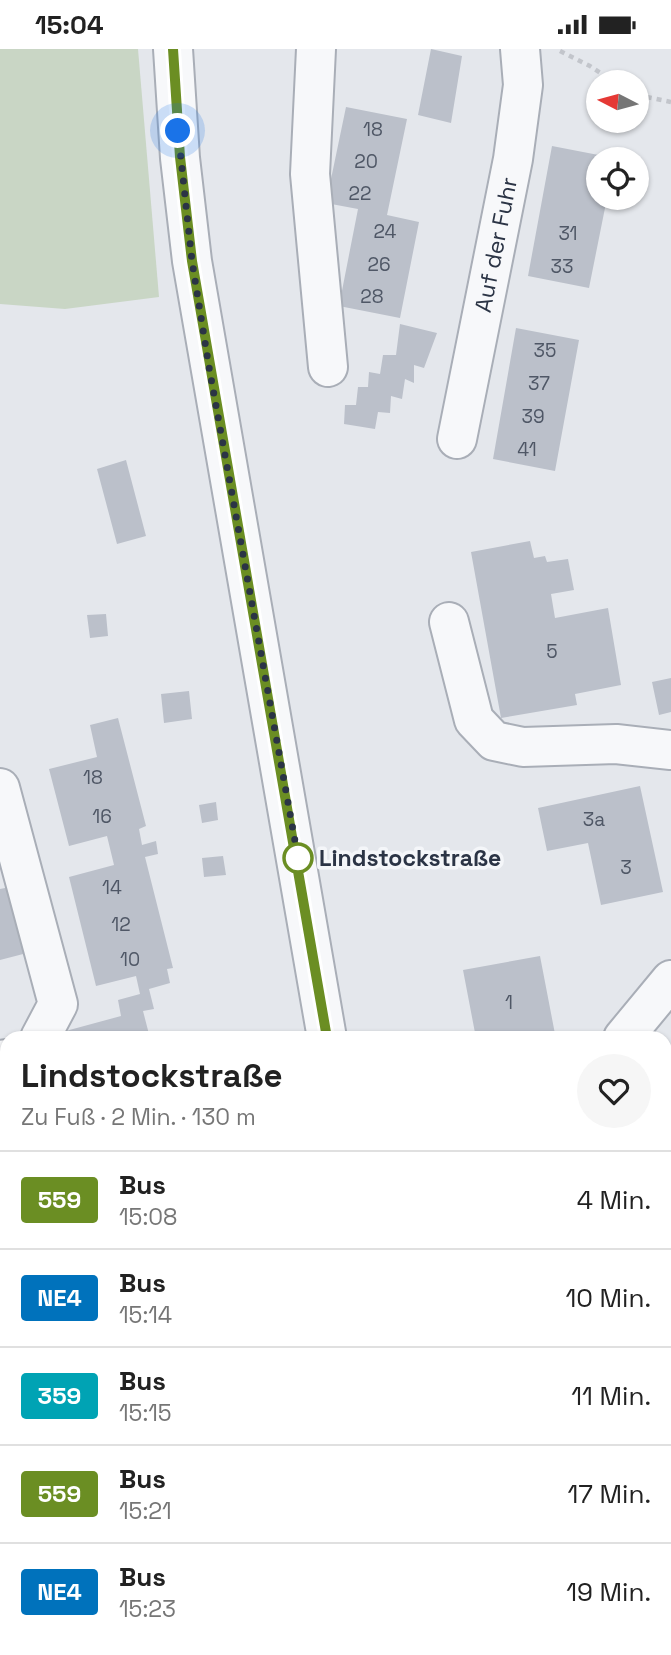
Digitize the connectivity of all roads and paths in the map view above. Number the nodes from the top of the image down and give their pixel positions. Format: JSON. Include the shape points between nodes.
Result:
{"nodes":[{"id":1,"x":173,"y":49,"type":"edge"},
{"id":2,"x":316,"y":49,"type":"edge"},
{"id":3,"x":537,"y":50,"type":"edge"},
{"id":4,"x":596,"y":70,"type":"edge"},
{"id":5,"x":649,"y":98,"type":"edge"},
{"id":6,"x":671,"y":102,"type":"edge"},
{"id":7,"x":328,"y":367,"type":"dead end"},
{"id":8,"x":457,"y":439,"type":"dead end"},
{"id":9,"x":449,"y":622,"type":"dead end"},
{"id":10,"x":671,"y":750,"type":"edge"},
{"id":11,"x":0,"y":788,"type":"edge"},
{"id":12,"x":671,"y":980,"type":"edge"},
{"id":13,"x":44,"y":1031,"type":"edge"},
{"id":14,"x":326,"y":1031,"type":"edge"},
{"id":15,"x":629,"y":1031,"type":"edge"}],
"edges":[{"from":1,"to":14,"type":"street","via":[[192,261]]},
{"from":2,"to":7,"type":"street","via":[[310,174]]},
{"from":3,"to":4,"type":"path"},
{"from":3,"to":8,"type":"street","name":"Auf der Fuhr","via":[[523,85],[513,159]]},
{"from":5,"to":6,"type":"path"},
{"from":9,"to":10,"type":"street","via":[[474,720],[494,741],[523,747],[616,744]]},
{"from":11,"to":13,"type":"street","via":[[58,1004]]},
{"from":12,"to":15,"type":"street"}]}
